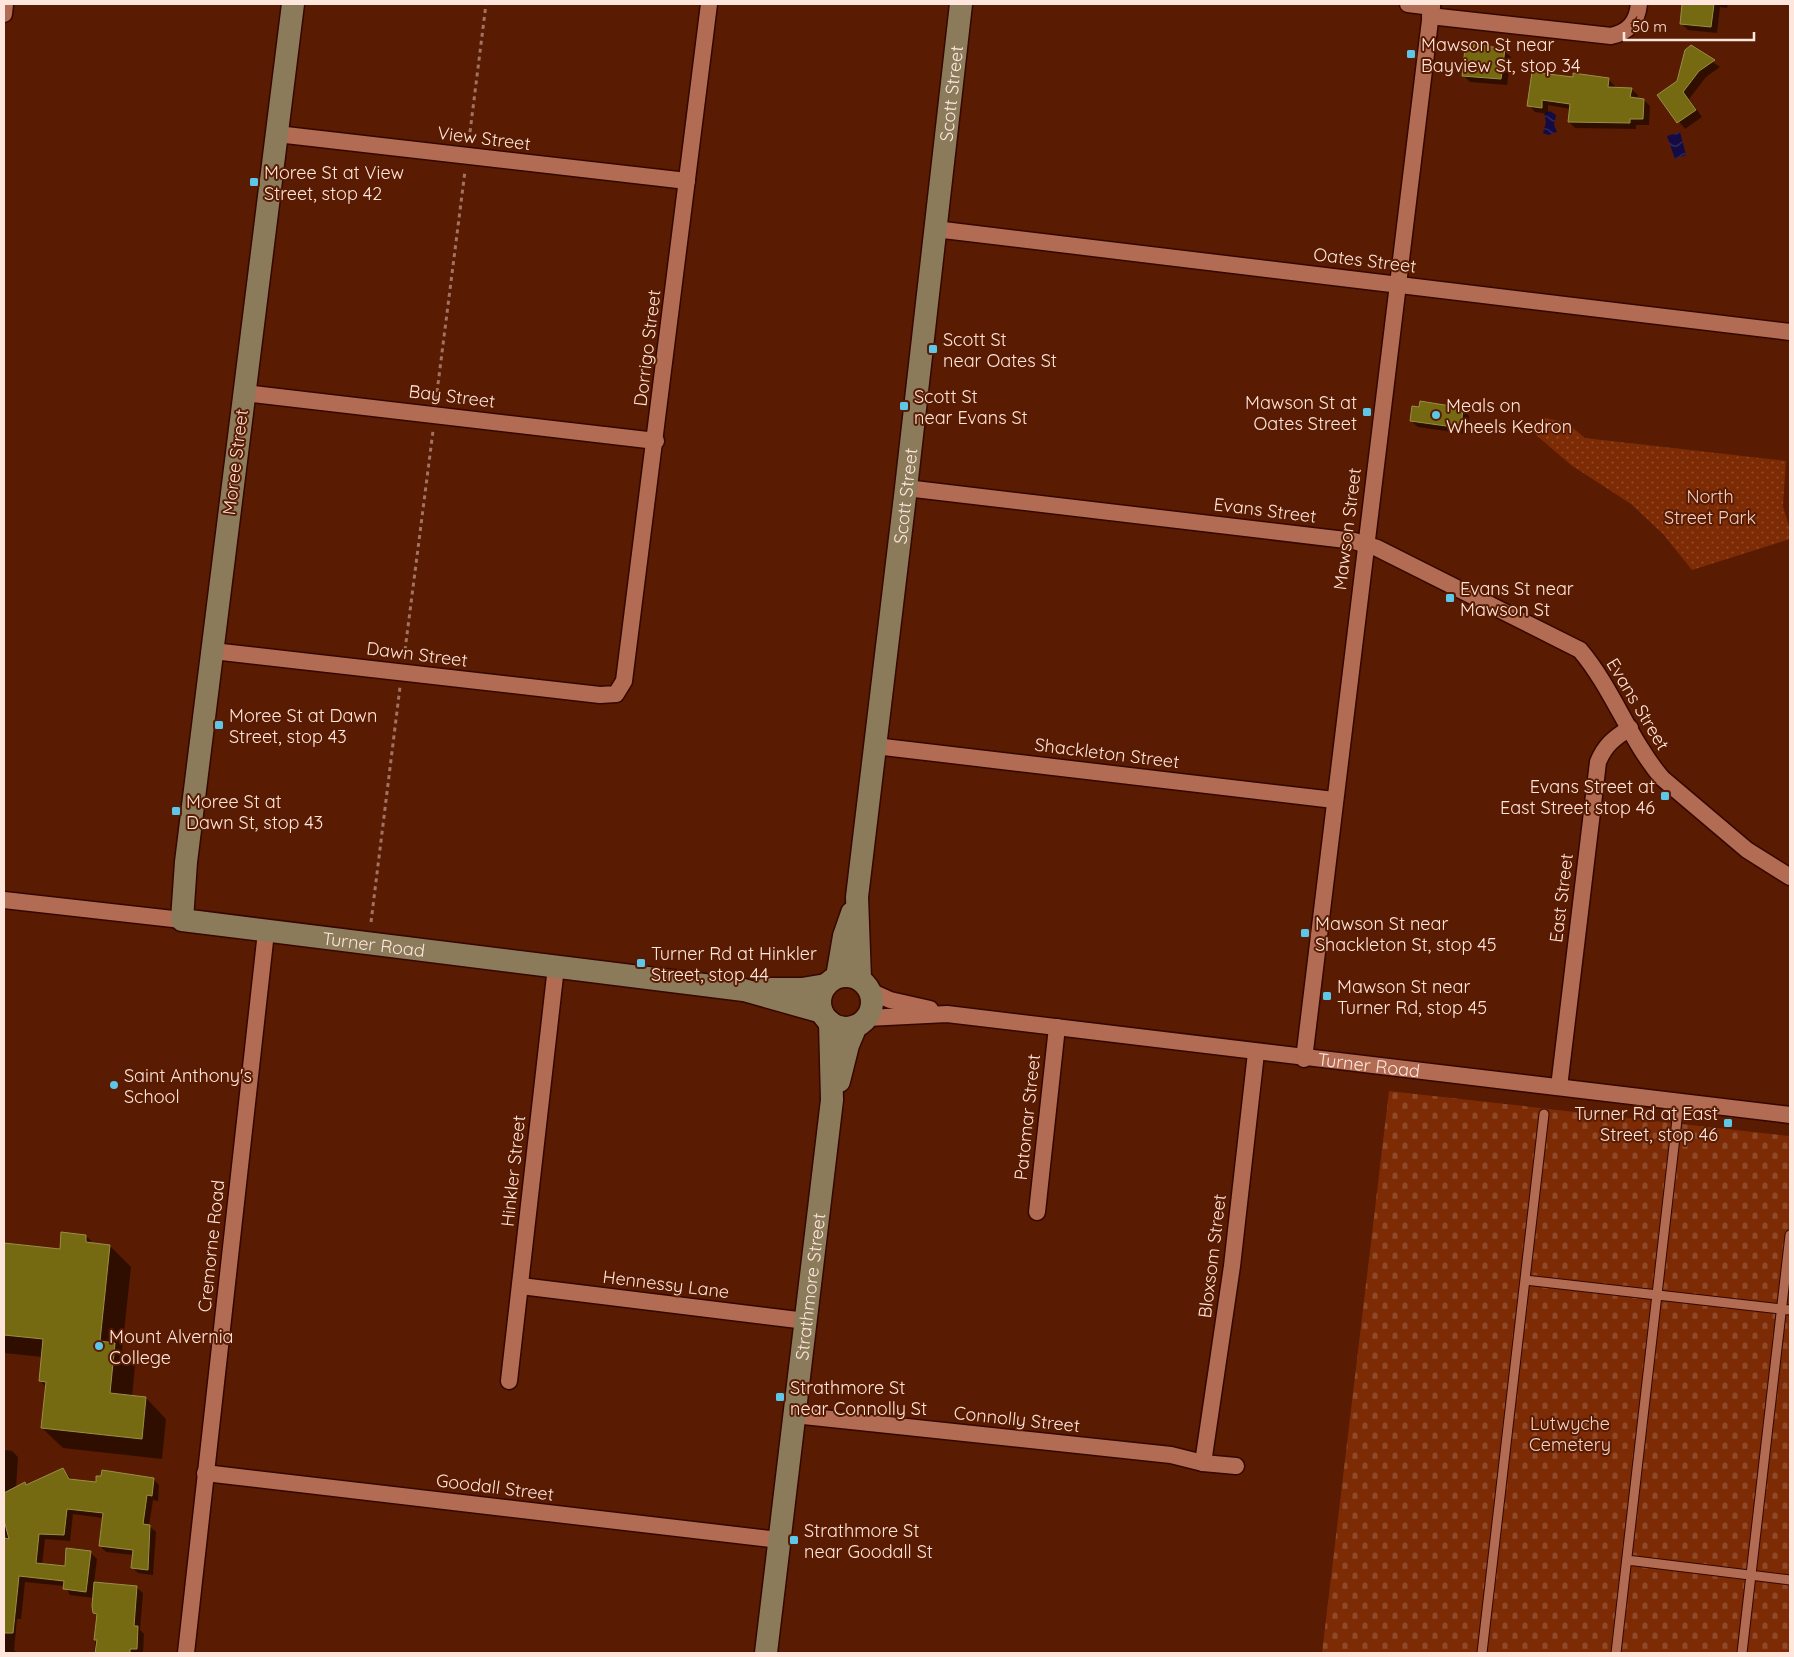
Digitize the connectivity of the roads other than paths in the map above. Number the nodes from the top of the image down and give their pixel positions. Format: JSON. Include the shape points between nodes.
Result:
{"nodes":[{"id":1,"x":5,"y":4,"type":"edge"},
{"id":2,"x":294,"y":4,"type":"edge"},
{"id":3,"x":709,"y":4,"type":"edge"},
{"id":4,"x":961,"y":4,"type":"edge"},
{"id":5,"x":1408,"y":4,"type":"edge"},
{"id":6,"x":1640,"y":4,"type":"edge"},
{"id":7,"x":1431,"y":9,"type":"edge"},
{"id":8,"x":4,"y":14,"type":"edge"},
{"id":9,"x":277,"y":134,"type":"junction"},
{"id":10,"x":687,"y":181,"type":"junction"},
{"id":11,"x":935,"y":229,"type":"junction"},
{"id":12,"x":1397,"y":284,"type":"junction"},
{"id":13,"x":1790,"y":332,"type":"edge"},
{"id":14,"x":244,"y":392,"type":"junction"},
{"id":15,"x":656,"y":441,"type":"junction"},
{"id":16,"x":906,"y":488,"type":"junction"},
{"id":17,"x":1366,"y":544,"type":"junction"},
{"id":18,"x":213,"y":651,"type":"junction"},
{"id":19,"x":616,"y":694,"type":"joint"},
{"id":20,"x":1630,"y":728,"type":"junction"},
{"id":21,"x":875,"y":746,"type":"junction"},
{"id":22,"x":1334,"y":800,"type":"junction"},
{"id":23,"x":1790,"y":877,"type":"edge"},
{"id":24,"x":857,"y":897,"type":"junction"},
{"id":25,"x":4,"y":900,"type":"edge"},
{"id":26,"x":182,"y":920,"type":"junction"},
{"id":27,"x":266,"y":932,"type":"junction"},
{"id":28,"x":556,"y":967,"type":"junction"},
{"id":29,"x":831,"y":981,"type":"junction"},
{"id":30,"x":865,"y":985,"type":"junction"},
{"id":31,"x":744,"y":990,"type":"junction"},
{"id":32,"x":947,"y":1014,"type":"junction"},
{"id":33,"x":826,"y":1017,"type":"junction"},
{"id":34,"x":861,"y":1022,"type":"junction"},
{"id":35,"x":1057,"y":1027,"type":"junction"},
{"id":36,"x":1256,"y":1053,"type":"junction"},
{"id":37,"x":1304,"y":1058,"type":"junction"},
{"id":38,"x":1559,"y":1087,"type":"junction"},
{"id":39,"x":832,"y":1100,"type":"junction"},
{"id":40,"x":1679,"y":1102,"type":"junction"},
{"id":41,"x":1544,"y":1114,"type":"dead end"},
{"id":42,"x":1790,"y":1115,"type":"edge"},
{"id":43,"x":1037,"y":1212,"type":"dead end"},
{"id":44,"x":1790,"y":1235,"type":"edge"},
{"id":45,"x":1525,"y":1280,"type":"junction"},
{"id":46,"x":521,"y":1286,"type":"junction"},
{"id":47,"x":1657,"y":1295,"type":"junction"},
{"id":48,"x":1786,"y":1309,"type":"edge"},
{"id":49,"x":806,"y":1321,"type":"junction"},
{"id":50,"x":510,"y":1380,"type":"dead end"},
{"id":51,"x":794,"y":1415,"type":"junction"},
{"id":52,"x":1203,"y":1463,"type":"junction"},
{"id":53,"x":1236,"y":1466,"type":"dead end"},
{"id":54,"x":205,"y":1473,"type":"junction"},
{"id":55,"x":779,"y":1540,"type":"junction"},
{"id":56,"x":1626,"y":1560,"type":"junction"},
{"id":57,"x":1751,"y":1576,"type":"junction"},
{"id":58,"x":1790,"y":1580,"type":"edge"},
{"id":59,"x":186,"y":1653,"type":"edge"},
{"id":60,"x":766,"y":1653,"type":"edge"},
{"id":61,"x":1482,"y":1653,"type":"edge"},
{"id":62,"x":1616,"y":1653,"type":"edge"},
{"id":63,"x":1742,"y":1653,"type":"edge"}],
"edges":[{"from":1,"to":8,"type":"street"},
{"from":2,"to":9,"type":"street","name":"Moree Street"},
{"from":3,"to":10,"type":"street","name":"Dorrigo Street"},
{"from":4,"to":11,"type":"street","name":"Scott Street"},
{"from":5,"to":7,"type":"street"},
{"from":6,"to":7,"type":"street","via":[[1631,36],[1600,36]]},
{"from":7,"to":12,"type":"street","name":"Mawson Street"},
{"from":9,"to":10,"type":"street","name":"View Street"},
{"from":9,"to":14,"type":"street","name":"Moree Street"},
{"from":10,"to":15,"type":"street","name":"Dorrigo Street"},
{"from":11,"to":12,"type":"street","name":"Oates Street"},
{"from":11,"to":16,"type":"street","name":"Scott Street"},
{"from":12,"to":13,"type":"street","name":"Oates Street"},
{"from":12,"to":17,"type":"street","name":"Mawson Street"},
{"from":14,"to":15,"type":"street","name":"Bay Street"},
{"from":14,"to":18,"type":"street","name":"Moree Street"},
{"from":15,"to":19,"type":"street","name":"Dorrigo Street","via":[[624,681]]},
{"from":16,"to":17,"type":"street","name":"Evans Street"},
{"from":16,"to":21,"type":"street","name":"Scott Street"},
{"from":17,"to":20,"type":"street","name":"Evans Street","via":[[1580,650]]},
{"from":17,"to":22,"type":"street","name":"Mawson Street"},
{"from":18,"to":19,"type":"street","name":"Dawn Street","via":[[600,695]]},
{"from":18,"to":26,"type":"street","name":"Moree Street","via":[[186,862]]},
{"from":20,"to":23,"type":"street","name":"Evans Street","via":[[1662,778],[1747,850]]},
{"from":20,"to":38,"type":"street","name":"East Street","via":[[1611,740],[1598,762]]},
{"from":21,"to":22,"type":"street","name":"Shackleton Street"},
{"from":21,"to":24,"type":"street","name":"Scott Street"},
{"from":22,"to":37,"type":"street","name":"Mawson Street"},
{"from":24,"to":29,"type":"street","name":"Scott Street"},
{"from":24,"to":30,"type":"street","name":"Scott Street"},
{"from":25,"to":26,"type":"street","name":"Turner Road"},
{"from":26,"to":27,"type":"street","name":"Turner Road"},
{"from":27,"to":28,"type":"street","name":"Turner Road"},
{"from":27,"to":54,"type":"street","name":"Cremorne Road"},
{"from":28,"to":31,"type":"street","name":"Turner Road"},
{"from":28,"to":46,"type":"street","name":"Hinkler Street"},
{"from":29,"to":30,"type":"street","name":"Turner Road","via":[[844,976]]},
{"from":29,"to":31,"type":"street","name":"Turner Road","via":[[802,989]]},
{"from":29,"to":33,"type":"street","via":[[820,998]]},
{"from":30,"to":32,"type":"street","name":"Turner Road","via":[[890,1000]]},
{"from":30,"to":34,"type":"street","via":[[872,1005]]},
{"from":31,"to":33,"type":"street","name":"Turner Road"},
{"from":32,"to":34,"type":"street","name":"Turner Road"},
{"from":32,"to":35,"type":"street","name":"Turner Road"},
{"from":33,"to":34,"type":"street","name":"Turner Road","via":[[847,1028]]},
{"from":33,"to":39,"type":"street","name":"Strathmore Street"},
{"from":34,"to":39,"type":"street","name":"Strathmore Street","via":[[848,1045],[844,1068]]},
{"from":35,"to":36,"type":"street","name":"Turner Road"},
{"from":35,"to":43,"type":"street","name":"Patomar Street"},
{"from":36,"to":37,"type":"street","name":"Turner Road"},
{"from":36,"to":52,"type":"street","name":"Bloxsom Street","via":[[1232,1266]]},
{"from":37,"to":38,"type":"street","name":"Turner Road"},
{"from":38,"to":40,"type":"street","name":"Turner Road"},
{"from":39,"to":49,"type":"street","name":"Strathmore Street"},
{"from":40,"to":42,"type":"street","name":"Turner Road"},
{"from":40,"to":47,"type":"lane"},
{"from":41,"to":45,"type":"lane"},
{"from":44,"to":48,"type":"lane"},
{"from":45,"to":47,"type":"lane"},
{"from":45,"to":61,"type":"lane"},
{"from":46,"to":49,"type":"street","name":"Hennessy Lane"},
{"from":46,"to":50,"type":"street","name":"Hinkler Street"},
{"from":47,"to":48,"type":"lane"},
{"from":47,"to":56,"type":"lane"},
{"from":48,"to":57,"type":"lane"},
{"from":49,"to":51,"type":"street","name":"Strathmore Street"},
{"from":51,"to":52,"type":"street","name":"Connolly Street","via":[[1171,1455]]},
{"from":51,"to":55,"type":"street","name":"Strathmore Street"},
{"from":52,"to":53,"type":"street","name":"Connolly Street"},
{"from":54,"to":55,"type":"street","name":"Goodall Street"},
{"from":54,"to":59,"type":"street","name":"Cremorne Road"},
{"from":55,"to":60,"type":"street","name":"Strathmore Street"},
{"from":56,"to":57,"type":"lane"},
{"from":56,"to":62,"type":"lane"},
{"from":57,"to":58,"type":"lane"},
{"from":57,"to":63,"type":"lane"}]}
